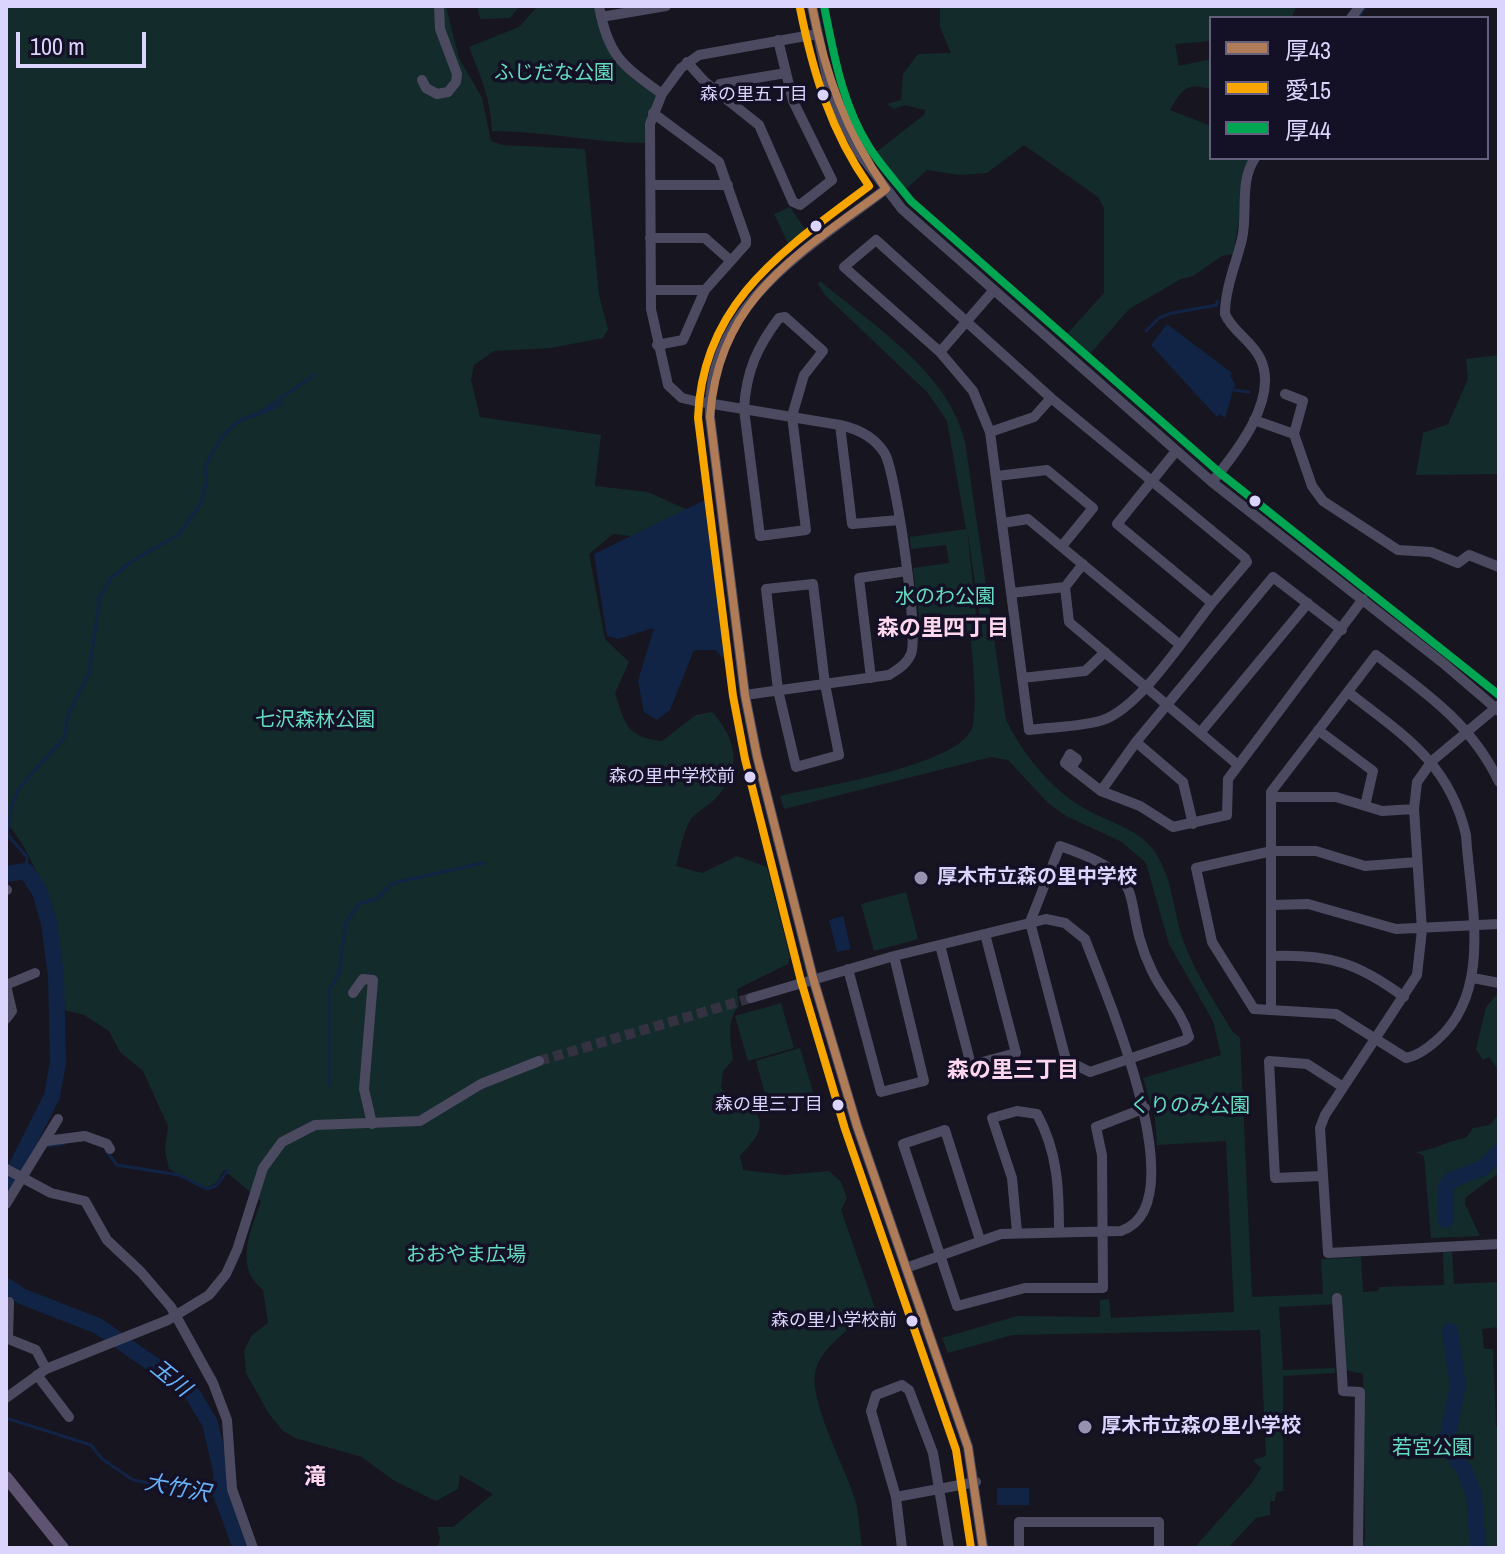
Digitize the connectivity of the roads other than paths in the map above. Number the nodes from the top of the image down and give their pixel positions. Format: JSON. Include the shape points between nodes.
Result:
{"nodes":[{"id":1,"x":439,"y":6,"type":"edge"},
{"id":2,"x":666,"y":6,"type":"edge"},
{"id":3,"x":812,"y":6,"type":"edge"},
{"id":4,"x":600,"y":11,"type":"edge"},
{"id":5,"x":817,"y":34,"type":"junction"},
{"id":6,"x":778,"y":40,"type":"junction"},
{"id":7,"x":687,"y":62,"type":"junction"},
{"id":8,"x":786,"y":73,"type":"junction"},
{"id":9,"x":422,"y":80,"type":"dead end"},
{"id":10,"x":715,"y":90,"type":"junction"},
{"id":11,"x":662,"y":94,"type":"junction"},
{"id":12,"x":653,"y":113,"type":"junction"},
{"id":13,"x":1254,"y":160,"type":"edge"},
{"id":14,"x":651,"y":185,"type":"junction"},
{"id":15,"x":728,"y":185,"type":"junction"},
{"id":16,"x":886,"y":189,"type":"junction"},
{"id":17,"x":650,"y":238,"type":"junction"},
{"id":18,"x":731,"y":261,"type":"junction"},
{"id":19,"x":651,"y":290,"type":"junction"},
{"id":20,"x":705,"y":290,"type":"junction"},
{"id":21,"x":993,"y":291,"type":"junction"},
{"id":22,"x":966,"y":322,"type":"junction"},
{"id":23,"x":657,"y":345,"type":"junction"},
{"id":24,"x":940,"y":352,"type":"junction"},
{"id":25,"x":1285,"y":394,"type":"dead end"},
{"id":26,"x":1051,"y":398,"type":"junction"},
{"id":27,"x":710,"y":404,"type":"junction"},
{"id":28,"x":744,"y":409,"type":"junction"},
{"id":29,"x":792,"y":416,"type":"junction"},
{"id":30,"x":1254,"y":420,"type":"junction"},
{"id":31,"x":840,"y":425,"type":"junction"},
{"id":32,"x":990,"y":432,"type":"junction"},
{"id":33,"x":1294,"y":434,"type":"junction"},
{"id":34,"x":1176,"y":451,"type":"junction"},
{"id":35,"x":997,"y":476,"type":"junction"},
{"id":36,"x":1151,"y":481,"type":"junction"},
{"id":37,"x":1212,"y":482,"type":"junction"},
{"id":38,"x":899,"y":520,"type":"junction"},
{"id":39,"x":1003,"y":523,"type":"junction"},
{"id":40,"x":1062,"y":546,"type":"junction"},
{"id":41,"x":1083,"y":564,"type":"junction"},
{"id":42,"x":1499,"y":567,"type":"edge"},
{"id":43,"x":907,"y":571,"type":"junction"},
{"id":44,"x":1065,"y":587,"type":"junction"},
{"id":45,"x":1011,"y":593,"type":"junction"},
{"id":46,"x":1363,"y":599,"type":"junction"},
{"id":47,"x":1212,"y":603,"type":"junction"},
{"id":48,"x":1308,"y":603,"type":"junction"},
{"id":49,"x":1342,"y":630,"type":"junction"},
{"id":50,"x":1179,"y":644,"type":"junction"},
{"id":51,"x":1105,"y":652,"type":"junction"},
{"id":52,"x":871,"y":678,"type":"junction"},
{"id":53,"x":1022,"y":678,"type":"junction"},
{"id":54,"x":825,"y":684,"type":"junction"},
{"id":55,"x":1145,"y":685,"type":"junction"},
{"id":56,"x":778,"y":690,"type":"junction"},
{"id":57,"x":1348,"y":692,"type":"junction"},
{"id":58,"x":745,"y":695,"type":"junction"},
{"id":59,"x":1168,"y":705,"type":"junction"},
{"id":60,"x":1498,"y":708,"type":"edge"},
{"id":61,"x":1318,"y":730,"type":"junction"},
{"id":62,"x":1468,"y":730,"type":"junction"},
{"id":63,"x":1200,"y":733,"type":"junction"},
{"id":64,"x":1136,"y":742,"type":"junction"},
{"id":65,"x":1432,"y":761,"type":"junction"},
{"id":66,"x":1238,"y":765,"type":"junction"},
{"id":67,"x":1072,"y":766,"type":"dead end"},
{"id":68,"x":1499,"y":782,"type":"edge"},
{"id":69,"x":1101,"y":791,"type":"junction"},
{"id":70,"x":1271,"y":797,"type":"junction"},
{"id":71,"x":1365,"y":806,"type":"junction"},
{"id":72,"x":1414,"y":809,"type":"junction"},
{"id":73,"x":1193,"y":824,"type":"junction"},
{"id":74,"x":1272,"y":851,"type":"junction"},
{"id":75,"x":1417,"y":862,"type":"junction"},
{"id":76,"x":1272,"y":905,"type":"junction"},
{"id":77,"x":1030,"y":922,"type":"junction"},
{"id":78,"x":1499,"y":924,"type":"edge"},
{"id":79,"x":1472,"y":926,"type":"junction"},
{"id":80,"x":1422,"y":930,"type":"junction"},
{"id":81,"x":985,"y":934,"type":"junction"},
{"id":82,"x":940,"y":945,"type":"junction"},
{"id":83,"x":894,"y":956,"type":"junction"},
{"id":84,"x":1272,"y":956,"type":"junction"},
{"id":85,"x":848,"y":969,"type":"junction"},
{"id":86,"x":35,"y":973,"type":"dead end"},
{"id":87,"x":813,"y":978,"type":"junction"},
{"id":88,"x":1473,"y":978,"type":"junction"},
{"id":89,"x":1499,"y":983,"type":"edge"},
{"id":90,"x":353,"y":993,"type":"dead end"},
{"id":91,"x":1404,"y":997,"type":"junction"},
{"id":92,"x":751,"y":998,"type":"tunnel mouth"},
{"id":93,"x":1271,"y":1009,"type":"junction"},
{"id":94,"x":6,"y":1019,"type":"edge"},
{"id":95,"x":1376,"y":1038,"type":"junction"},
{"id":96,"x":1129,"y":1060,"type":"junction"},
{"id":97,"x":539,"y":1061,"type":"tunnel mouth"},
{"id":98,"x":1343,"y":1087,"type":"junction"},
{"id":99,"x":1145,"y":1108,"type":"junction"},
{"id":100,"x":58,"y":1119,"type":"dead end"},
{"id":101,"x":372,"y":1124,"type":"junction"},
{"id":102,"x":46,"y":1141,"type":"junction"},
{"id":103,"x":110,"y":1149,"type":"dead end"},
{"id":104,"x":7,"y":1169,"type":"edge"},
{"id":105,"x":1322,"y":1176,"type":"junction"},
{"id":106,"x":23,"y":1178,"type":"junction"},
{"id":107,"x":6,"y":1204,"type":"edge"},
{"id":108,"x":1017,"y":1232,"type":"junction"},
{"id":109,"x":1059,"y":1232,"type":"junction"},
{"id":110,"x":1102,"y":1232,"type":"junction"},
{"id":111,"x":980,"y":1240,"type":"junction"},
{"id":112,"x":1499,"y":1244,"type":"edge"},
{"id":113,"x":939,"y":1256,"type":"junction"},
{"id":114,"x":906,"y":1268,"type":"junction"},
{"id":115,"x":1337,"y":1298,"type":"dead end"},
{"id":116,"x":9,"y":1302,"type":"dead end"},
{"id":117,"x":176,"y":1316,"type":"junction"},
{"id":118,"x":7,"y":1338,"type":"edge"},
{"id":119,"x":42,"y":1372,"type":"junction"},
{"id":120,"x":6,"y":1398,"type":"edge"},
{"id":121,"x":69,"y":1417,"type":"dead end"},
{"id":122,"x":6,"y":1477,"type":"edge"},
{"id":123,"x":976,"y":1482,"type":"junction"},
{"id":124,"x":941,"y":1487,"type":"junction"},
{"id":125,"x":896,"y":1497,"type":"junction"},
{"id":126,"x":63,"y":1548,"type":"edge"},
{"id":127,"x":253,"y":1548,"type":"edge"},
{"id":128,"x":902,"y":1548,"type":"edge"},
{"id":129,"x":949,"y":1548,"type":"edge"},
{"id":130,"x":983,"y":1548,"type":"edge"},
{"id":131,"x":1019,"y":1548,"type":"edge"},
{"id":132,"x":1159,"y":1548,"type":"edge"},
{"id":133,"x":1358,"y":1548,"type":"edge"}],
"edges":[{"from":1,"to":9,"type":"street","via":[[440,29],[456,82],[448,92],[437,94]]},
{"from":2,"to":4,"type":"street"},
{"from":3,"to":5,"type":"street"},
{"from":4,"to":11,"type":"street","via":[[616,58]]},
{"from":5,"to":6,"type":"street"},
{"from":5,"to":16,"type":"street","via":[[839,114]]},
{"from":6,"to":7,"type":"street","via":[[708,52]]},
{"from":6,"to":8,"type":"street"},
{"from":7,"to":10,"type":"street"},
{"from":7,"to":11,"type":"street"},
{"from":8,"to":10,"type":"street","via":[[720,84]]},
{"from":8,"to":10,"type":"street","via":[[803,126],[832,180],[800,205],[793,202],[759,125]]},
{"from":11,"to":12,"type":"street"},
{"from":12,"to":14,"type":"street"},
{"from":12,"to":15,"type":"street","via":[[716,157]]},
{"from":13,"to":30,"type":"street","via":[[1225,314],[1261,359],[1265,381]]},
{"from":14,"to":15,"type":"street"},
{"from":14,"to":17,"type":"street"},
{"from":15,"to":18,"type":"street","via":[[746,239]]},
{"from":16,"to":21,"type":"street"},
{"from":16,"to":27,"type":"street","via":[[750,300],[725,337]]},
{"from":17,"to":18,"type":"street","via":[[705,238]]},
{"from":17,"to":19,"type":"street"},
{"from":18,"to":20,"type":"street"},
{"from":19,"to":20,"type":"street"},
{"from":19,"to":23,"type":"street"},
{"from":20,"to":23,"type":"street","via":[[683,340]]},
{"from":21,"to":22,"type":"street"},
{"from":21,"to":34,"type":"street"},
{"from":22,"to":24,"type":"street"},
{"from":22,"to":24,"type":"street","via":[[876,240],[844,267]]},
{"from":22,"to":26,"type":"street"},
{"from":23,"to":27,"type":"street","via":[[668,385],[682,398]]},
{"from":24,"to":32,"type":"street","via":[[973,391]]},
{"from":25,"to":33,"type":"street","via":[[1303,401]]},
{"from":26,"to":32,"type":"street","via":[[1034,417]]},
{"from":26,"to":36,"type":"street"},
{"from":27,"to":28,"type":"street"},
{"from":27,"to":58,"type":"street"},
{"from":28,"to":29,"type":"street"},
{"from":28,"to":29,"type":"street","via":[[754,356],[785,312],[823,351],[804,375]]},
{"from":28,"to":29,"type":"street","via":[[760,536],[806,530]]},
{"from":29,"to":31,"type":"street"},
{"from":30,"to":33,"type":"street"},
{"from":30,"to":37,"type":"street","via":[[1245,442]]},
{"from":31,"to":38,"type":"street","via":[[857,429],[884,453],[893,473]]},
{"from":31,"to":38,"type":"street","via":[[852,524]]},
{"from":32,"to":35,"type":"street"},
{"from":33,"to":42,"type":"street","via":[[1312,486],[1323,501],[1398,550],[1431,552],[1458,563],[1469,555]]},
{"from":34,"to":36,"type":"street"},
{"from":34,"to":37,"type":"street"},
{"from":35,"to":39,"type":"street"},
{"from":35,"to":40,"type":"street","via":[[1047,470],[1093,508]]},
{"from":36,"to":47,"type":"street","via":[[1117,524]]},
{"from":36,"to":47,"type":"street","via":[[1245,558]]},
{"from":37,"to":46,"type":"street"},
{"from":38,"to":43,"type":"street"},
{"from":39,"to":40,"type":"street","via":[[1028,519]]},
{"from":39,"to":45,"type":"street"},
{"from":40,"to":41,"type":"street"},
{"from":41,"to":44,"type":"street"},
{"from":41,"to":50,"type":"street"},
{"from":43,"to":52,"type":"street","via":[[911,656],[889,675]]},
{"from":43,"to":52,"type":"street","via":[[859,578]]},
{"from":44,"to":45,"type":"street"},
{"from":44,"to":51,"type":"street","via":[[1069,622]]},
{"from":45,"to":53,"type":"street"},
{"from":46,"to":49,"type":"street"},
{"from":46,"to":60,"type":"street"},
{"from":47,"to":50,"type":"street"},
{"from":48,"to":49,"type":"street"},
{"from":48,"to":59,"type":"street","via":[[1273,577]]},
{"from":48,"to":63,"type":"street"},
{"from":49,"to":66,"type":"street"},
{"from":50,"to":55,"type":"street"},
{"from":51,"to":53,"type":"street","via":[[1085,671]]},
{"from":51,"to":55,"type":"street"},
{"from":52,"to":54,"type":"street"},
{"from":53,"to":55,"type":"street","via":[[1029,730],[1106,719]]},
{"from":54,"to":56,"type":"street"},
{"from":54,"to":56,"type":"street","via":[[839,755],[796,767]]},
{"from":54,"to":56,"type":"street","via":[[813,584],[766,589]]},
{"from":55,"to":59,"type":"street"},
{"from":56,"to":58,"type":"street"},
{"from":57,"to":61,"type":"street"},
{"from":57,"to":62,"type":"street","via":[[1376,655]]},
{"from":57,"to":65,"type":"street"},
{"from":58,"to":87,"type":"street"},
{"from":59,"to":63,"type":"street"},
{"from":59,"to":64,"type":"street"},
{"from":60,"to":62,"type":"street"},
{"from":61,"to":70,"type":"street"},
{"from":61,"to":71,"type":"street","via":[[1373,771]]},
{"from":62,"to":65,"type":"street"},
{"from":62,"to":68,"type":"street"},
{"from":63,"to":66,"type":"street"},
{"from":64,"to":69,"type":"street"},
{"from":64,"to":73,"type":"street","via":[[1183,782]]},
{"from":65,"to":72,"type":"street","via":[[1417,782]]},
{"from":65,"to":79,"type":"street","via":[[1462,815]]},
{"from":66,"to":73,"type":"street","via":[[1228,779],[1227,815]]},
{"from":67,"to":69,"type":"street"},
{"from":69,"to":73,"type":"street","via":[[1140,806],[1162,824]]},
{"from":70,"to":71,"type":"street","via":[[1336,797]]},
{"from":70,"to":74,"type":"street"},
{"from":71,"to":72,"type":"street"},
{"from":72,"to":75,"type":"street"},
{"from":74,"to":75,"type":"street","via":[[1316,851],[1365,866]]},
{"from":74,"to":76,"type":"street"},
{"from":74,"to":93,"type":"street","via":[[1196,868],[1212,942],[1254,1009]]},
{"from":75,"to":80,"type":"street"},
{"from":76,"to":80,"type":"street","via":[[1308,904],[1396,929]]},
{"from":76,"to":84,"type":"street"},
{"from":77,"to":81,"type":"street"},
{"from":77,"to":96,"type":"street","via":[[1056,919],[1080,931]]},
{"from":77,"to":96,"type":"street","via":[[1066,1060],[1090,1072]]},
{"from":77,"to":96,"type":"street","via":[[1060,846],[1096,858],[1120,875],[1133,899],[1152,972],[1189,1037]]},
{"from":78,"to":79,"type":"street"},
{"from":79,"to":80,"type":"street"},
{"from":79,"to":88,"type":"street"},
{"from":80,"to":91,"type":"street","via":[[1417,975]]},
{"from":81,"to":82,"type":"street"},
{"from":81,"to":82,"type":"street","via":[[1016,1053],[971,1065]]},
{"from":82,"to":83,"type":"street"},
{"from":83,"to":85,"type":"street"},
{"from":83,"to":85,"type":"street","via":[[926,1080],[898,1088],[881,1092]]},
{"from":84,"to":91,"type":"street","via":[[1334,959],[1373,975]]},
{"from":84,"to":93,"type":"street"},
{"from":85,"to":87,"type":"street"},
{"from":86,"to":94,"type":"street","via":[[6,985],[12,1011]]},
{"from":87,"to":92,"type":"street"},
{"from":87,"to":114,"type":"street"},
{"from":88,"to":89,"type":"street"},
{"from":88,"to":95,"type":"street","via":[[1460,1012],[1425,1050],[1406,1058]]},
{"from":90,"to":101,"type":"street","via":[[363,979],[373,980],[364,1089]]},
{"from":91,"to":95,"type":"street"},
{"from":93,"to":95,"type":"street","via":[[1336,1014]]},
{"from":95,"to":98,"type":"street"},
{"from":96,"to":99,"type":"street"},
{"from":97,"to":101,"type":"street","via":[[481,1084],[420,1121]]},
{"from":98,"to":105,"type":"street","via":[[1320,1128]]},
{"from":98,"to":105,"type":"street","via":[[1307,1064],[1269,1061],[1275,1178]]},
{"from":99,"to":110,"type":"street","via":[[1148,1204],[1128,1229]]},
{"from":99,"to":110,"type":"street","via":[[1096,1127],[1102,1155]]},
{"from":100,"to":102,"type":"street"},
{"from":101,"to":117,"type":"street","via":[[315,1125],[282,1142],[263,1168],[226,1274],[209,1295]]},
{"from":102,"to":103,"type":"street","via":[[92,1136]]},
{"from":102,"to":106,"type":"street"},
{"from":104,"to":106,"type":"street"},
{"from":105,"to":112,"type":"street","via":[[1328,1253]]},
{"from":106,"to":107,"type":"street"},
{"from":106,"to":117,"type":"street","via":[[51,1193],[85,1201],[107,1240]]},
{"from":108,"to":109,"type":"street"},
{"from":108,"to":109,"type":"street","via":[[1012,1178],[992,1118],[1017,1111],[1037,1114],[1055,1160]]},
{"from":108,"to":111,"type":"street"},
{"from":109,"to":110,"type":"street"},
{"from":110,"to":113,"type":"street","via":[[1103,1288],[1025,1288],[961,1307]]},
{"from":111,"to":113,"type":"street"},
{"from":111,"to":113,"type":"street","via":[[945,1130],[903,1144]]},
{"from":113,"to":114,"type":"street"},
{"from":114,"to":123,"type":"street"},
{"from":115,"to":133,"type":"street","via":[[1343,1391],[1360,1392]]},
{"from":116,"to":118,"type":"street"},
{"from":117,"to":119,"type":"street"},
{"from":117,"to":127,"type":"street","via":[[209,1374],[227,1420],[232,1489]]},
{"from":118,"to":119,"type":"street","via":[[36,1350]]},
{"from":119,"to":120,"type":"street"},
{"from":119,"to":121,"type":"street"},
{"from":122,"to":126,"type":"main road"},
{"from":123,"to":124,"type":"street"},
{"from":123,"to":130,"type":"street"},
{"from":124,"to":125,"type":"street"},
{"from":124,"to":125,"type":"street","via":[[924,1429],[909,1390],[902,1385],[880,1392],[871,1403]]},
{"from":124,"to":129,"type":"street"},
{"from":125,"to":128,"type":"street"},
{"from":131,"to":132,"type":"street","via":[[1019,1522],[1159,1522]]}]}
